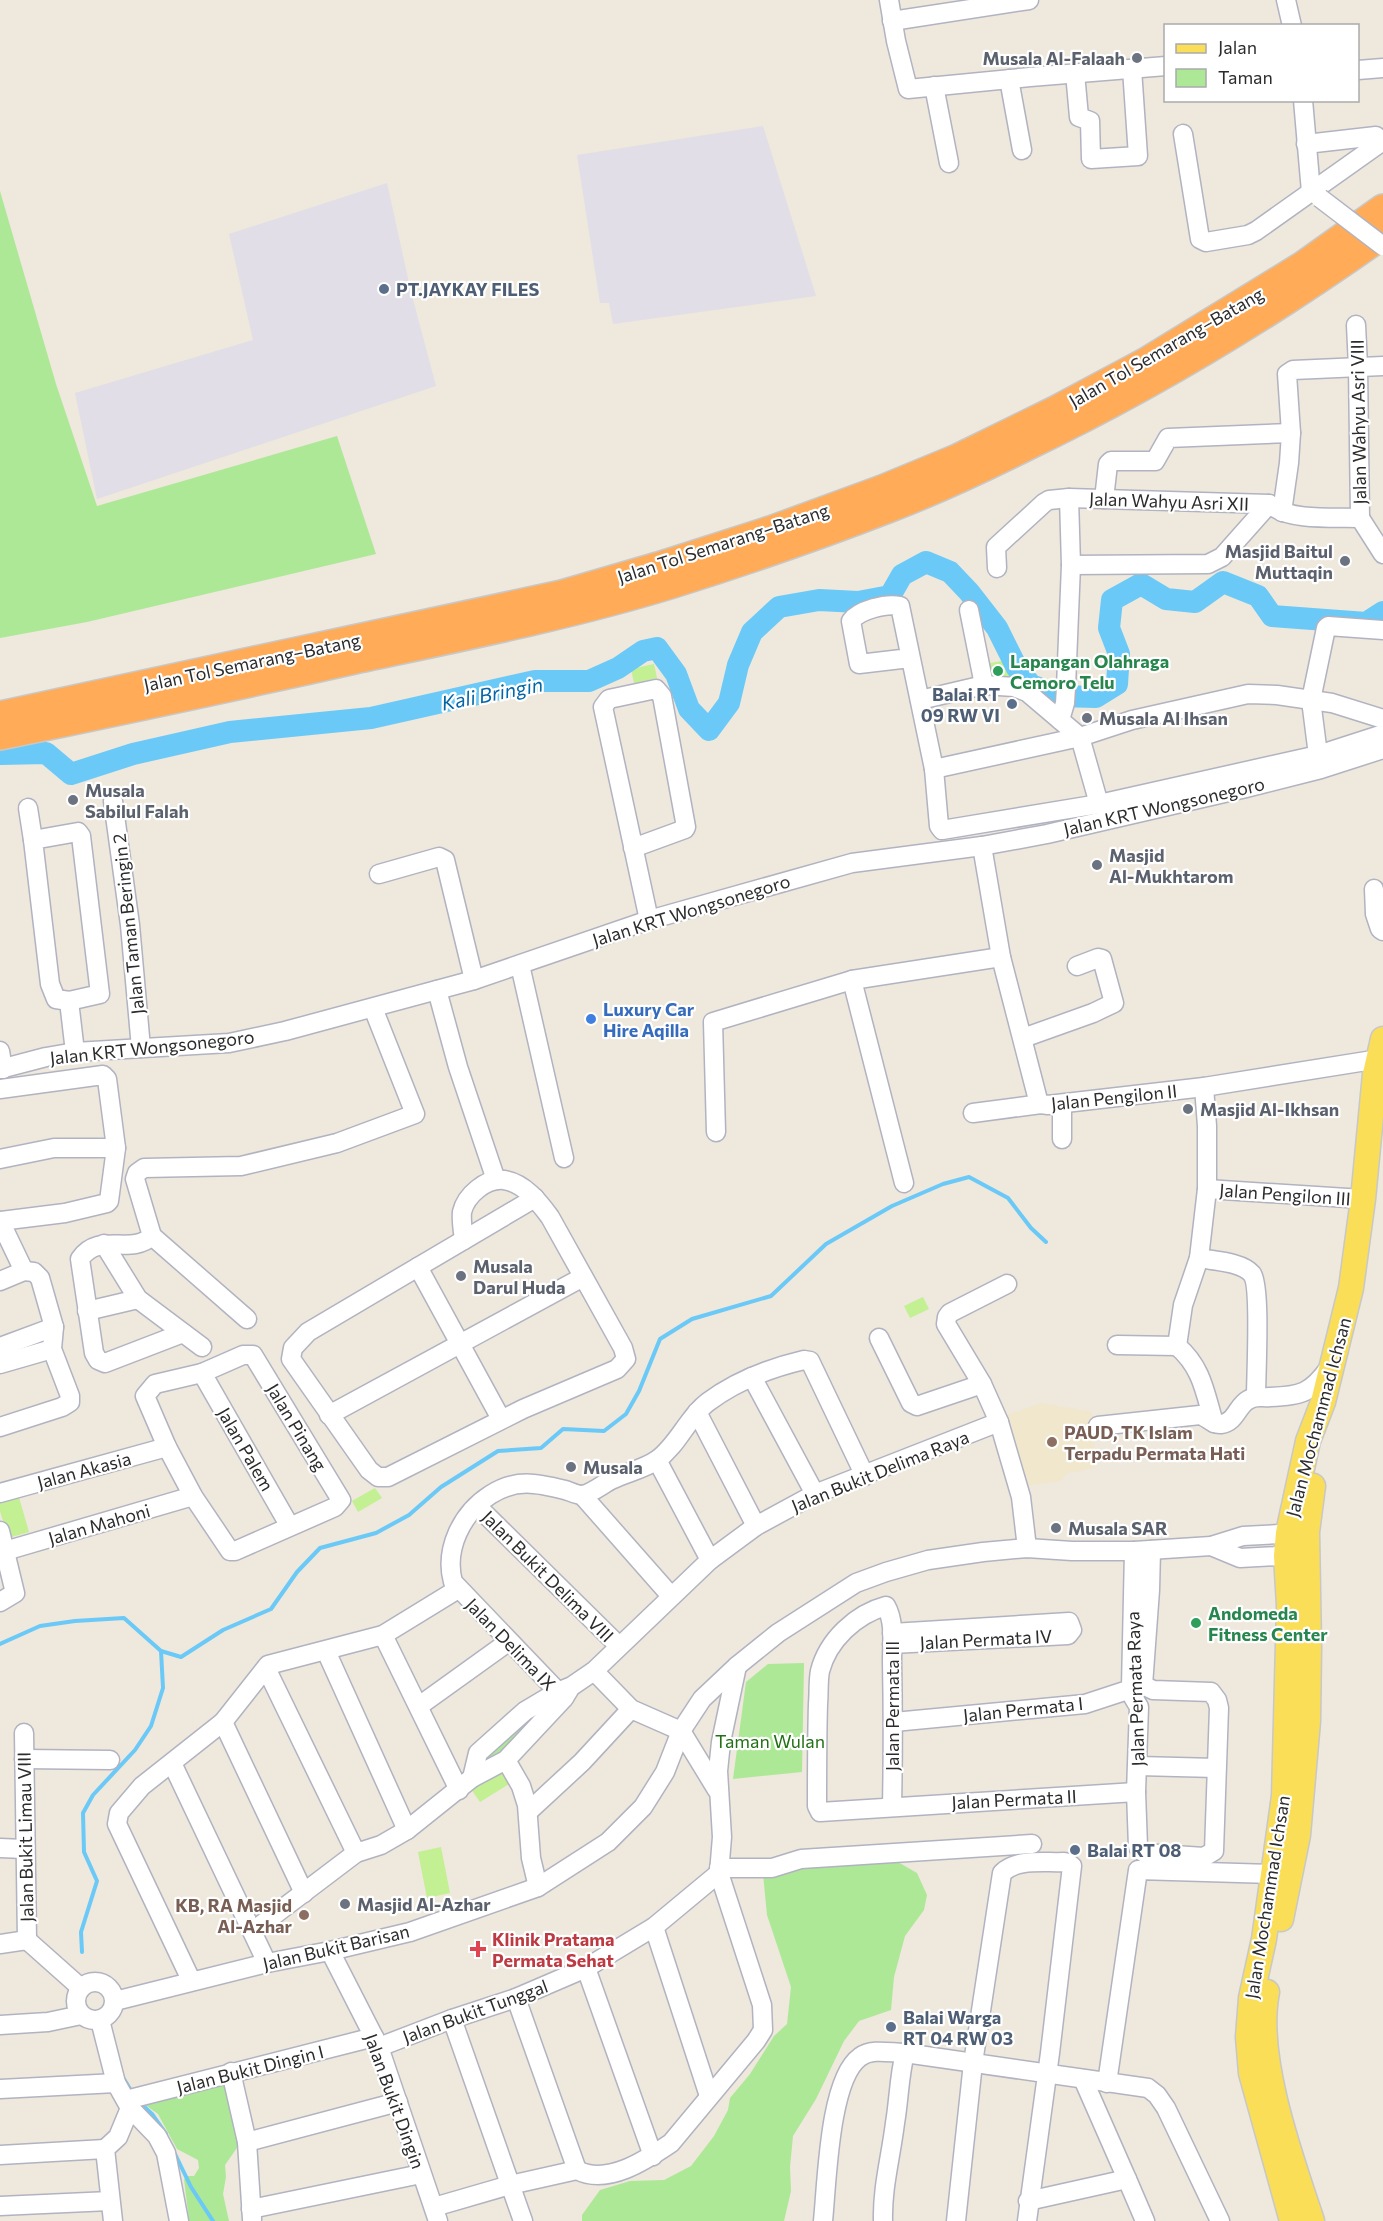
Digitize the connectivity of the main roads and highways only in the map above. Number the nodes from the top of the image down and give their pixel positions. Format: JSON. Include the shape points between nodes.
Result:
{"nodes":[{"id":1,"x":1383,"y":208,"type":"edge"},
{"id":2,"x":1383,"y":235,"type":"edge"},
{"id":3,"x":0,"y":715,"type":"edge"},
{"id":4,"x":0,"y":736,"type":"edge"},
{"id":5,"x":1381,"y":1049,"type":"edge"},
{"id":6,"x":1383,"y":1167,"type":"edge"},
{"id":7,"x":1371,"y":1200,"type":"junction"},
{"id":8,"x":1288,"y":1835,"type":"junction"},
{"id":9,"x":1292,"y":2221,"type":"edge"},
{"id":10,"x":1312,"y":2221,"type":"edge"}],
"edges":[{"from":1,"to":3,"type":"highway","name":"Jalan Tol Semarang–Batang","via":[[1303,265],[1145,362],[1057,410],[967,454],[773,529],[562,594]]},
{"from":2,"to":4,"type":"highway","name":"Jalan Tol Semarang–Batang","via":[[1316,283],[1156,381],[965,477],[794,544],[667,586],[559,613]]},
{"from":5,"to":7,"type":"main road","name":"Jalan Mochammad Ichsan","via":[[1375,1074]]},
{"from":6,"to":7,"type":"main road","name":"Jalan Mochammad Ichsan"},
{"from":7,"to":8,"type":"main road","name":"Jalan Mochammad Ichsan","via":[[1356,1324],[1339,1366],[1297,1544],[1309,1647],[1308,1721]]},
{"from":8,"to":9,"type":"main road","name":"Jalan Mochammad Ichsan","via":[[1272,1874],[1248,2037],[1251,2073]]},
{"from":8,"to":10,"type":"main road","name":"Jalan Mochammad Ichsan","via":[[1265,2004],[1268,2065]]}]}
